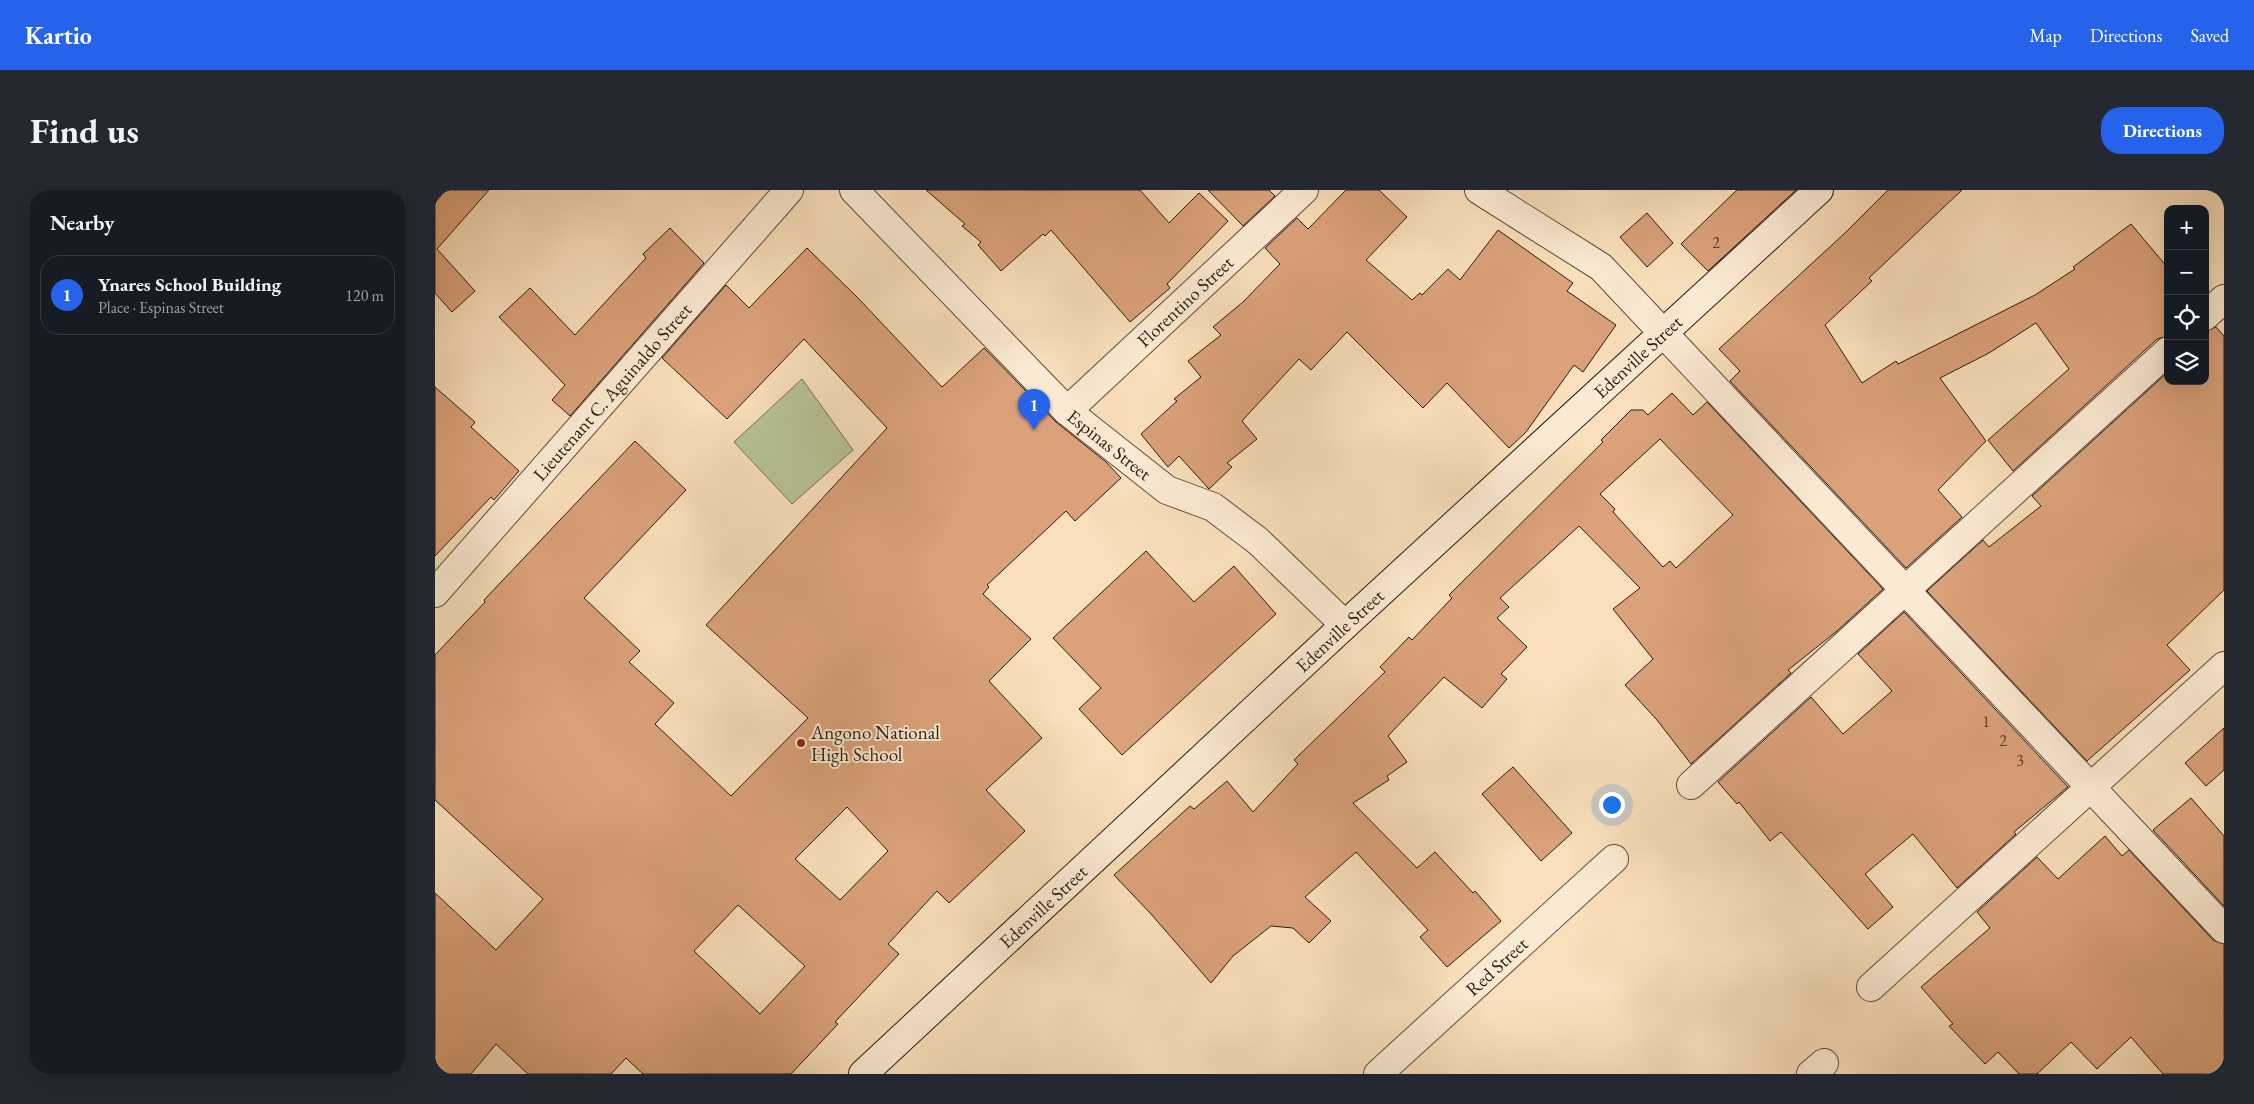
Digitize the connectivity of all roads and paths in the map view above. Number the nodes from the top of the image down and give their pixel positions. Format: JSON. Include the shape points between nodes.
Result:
{"nodes":[{"id":1,"x":789,"y":190,"type":"edge"},
{"id":2,"x":854,"y":190,"type":"edge"},
{"id":3,"x":1304,"y":190,"type":"edge"},
{"id":4,"x":1479,"y":190,"type":"edge"},
{"id":5,"x":1819,"y":190,"type":"edge"},
{"id":6,"x":2224,"y":300,"type":"edge"},
{"id":7,"x":2209,"y":313,"type":"edge"},
{"id":8,"x":1663,"y":331,"type":"junction"},
{"id":9,"x":2164,"y":355,"type":"edge"},
{"id":10,"x":1067,"y":411,"type":"junction"},
{"id":11,"x":1904,"y":590,"type":"junction"},
{"id":12,"x":435,"y":593,"type":"edge"},
{"id":13,"x":1345,"y":626,"type":"junction"},
{"id":14,"x":2224,"y":666,"type":"edge"},
{"id":15,"x":1691,"y":785,"type":"dead end"},
{"id":16,"x":2091,"y":789,"type":"junction"},
{"id":17,"x":1614,"y":859,"type":"dead end"},
{"id":18,"x":2224,"y":929,"type":"edge"},
{"id":19,"x":1871,"y":987,"type":"dead end"},
{"id":20,"x":863,"y":1074,"type":"edge"},
{"id":21,"x":1378,"y":1074,"type":"edge"}],
"edges":[{"from":1,"to":12,"type":"street","name":"Lieutenant C. Aguinaldo Street"},
{"from":2,"to":10,"type":"street","name":"Espinas Street"},
{"from":3,"to":10,"type":"street","name":"Florentino Street"},
{"from":4,"to":8,"type":"street","via":[[1601,267]]},
{"from":5,"to":8,"type":"street","name":"Edenville Street"},
{"from":6,"to":7,"type":"street"},
{"from":8,"to":11,"type":"street"},
{"from":8,"to":13,"type":"street","name":"Edenville Street"},
{"from":9,"to":11,"type":"street"},
{"from":10,"to":13,"type":"street","name":"Espinas Street","via":[[1167,490],[1213,507],[1258,540]]},
{"from":11,"to":15,"type":"street"},
{"from":11,"to":16,"type":"street"},
{"from":13,"to":20,"type":"street","name":"Edenville Street"},
{"from":14,"to":16,"type":"street"},
{"from":16,"to":18,"type":"street"},
{"from":16,"to":19,"type":"street"},
{"from":17,"to":21,"type":"street","name":"Red Street"}]}
